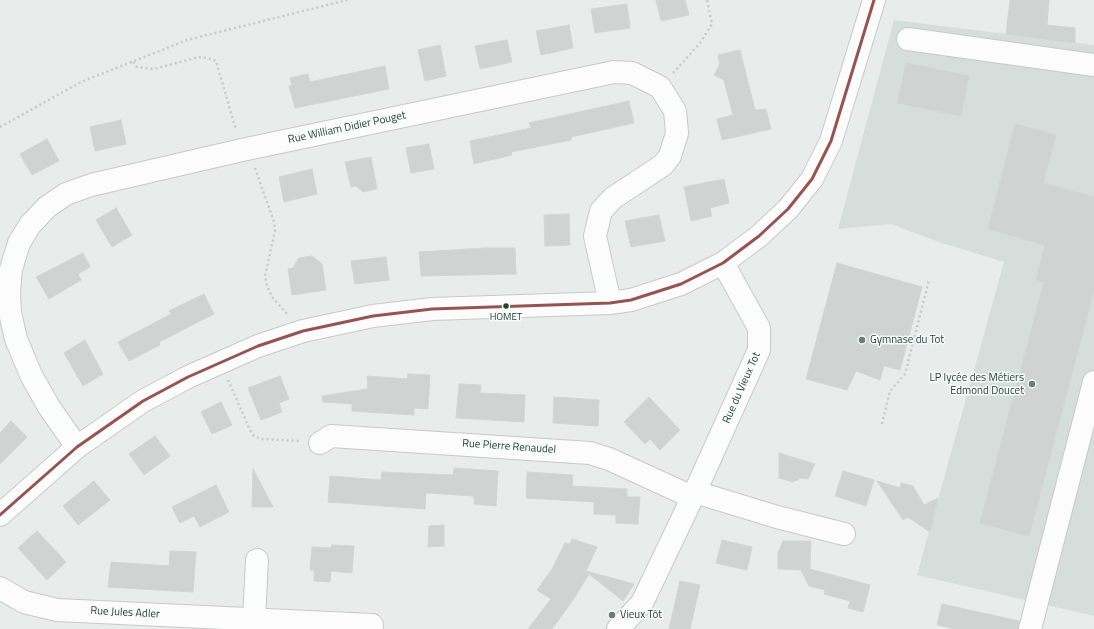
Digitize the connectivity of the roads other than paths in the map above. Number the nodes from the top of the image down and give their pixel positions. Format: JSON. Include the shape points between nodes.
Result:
{"nodes":[{"id":1,"x":874,"y":0,"type":"edge"},
{"id":2,"x":908,"y":39,"type":"dead end"},
{"id":3,"x":1094,"y":65,"type":"edge"},
{"id":4,"x":723,"y":263,"type":"junction"},
{"id":5,"x":610,"y":303,"type":"junction"},
{"id":6,"x":1094,"y":382,"type":"edge"},
{"id":7,"x":320,"y":442,"type":"road end"},
{"id":8,"x":76,"y":447,"type":"junction"},
{"id":9,"x":694,"y":494,"type":"junction"},
{"id":10,"x":0,"y":515,"type":"edge"},
{"id":11,"x":844,"y":534,"type":"dead end"},
{"id":12,"x":257,"y":560,"type":"dead end"},
{"id":13,"x":0,"y":588,"type":"edge"},
{"id":14,"x":254,"y":619,"type":"junction"},
{"id":15,"x":372,"y":625,"type":"dead end"},
{"id":16,"x":626,"y":626,"type":"edge"},
{"id":17,"x":1030,"y":629,"type":"edge"}],
"edges":[{"from":1,"to":4,"type":"street","via":[[831,141],[812,178],[788,209],[759,236]]},
{"from":2,"to":3,"type":"street"},
{"from":4,"to":5,"type":"street","via":[[681,284],[650,295]]},
{"from":4,"to":9,"type":"street","name":"Rue du Vieux Tot","via":[[759,328],[759,350]]},
{"from":5,"to":8,"type":"street","via":[[432,309],[373,316],[303,331],[220,362],[143,401]]},
{"from":5,"to":8,"type":"street","name":"Rue William Didier Pouget","via":[[595,236],[601,211],[613,198],[663,164],[670,156],[677,133],[675,111],[660,87],[632,73],[614,72],[242,150],[91,185],[66,194],[47,207],[30,225],[19,243],[11,269],[10,306],[16,340],[31,375]]},
{"from":6,"to":17,"type":"street"},
{"from":7,"to":9,"type":"street","name":"Rue Pierre Renaudel","via":[[331,436],[590,453]]},
{"from":8,"to":10,"type":"street"},
{"from":9,"to":11,"type":"street"},
{"from":9,"to":16,"type":"street","name":"Rue du Vieux Tot","via":[[642,602]]},
{"from":12,"to":14,"type":"street"},
{"from":13,"to":14,"type":"street","name":"Rue Jules Adler","via":[[24,602],[57,610]]},
{"from":14,"to":15,"type":"street","name":"Rue Jules Adler"}]}
